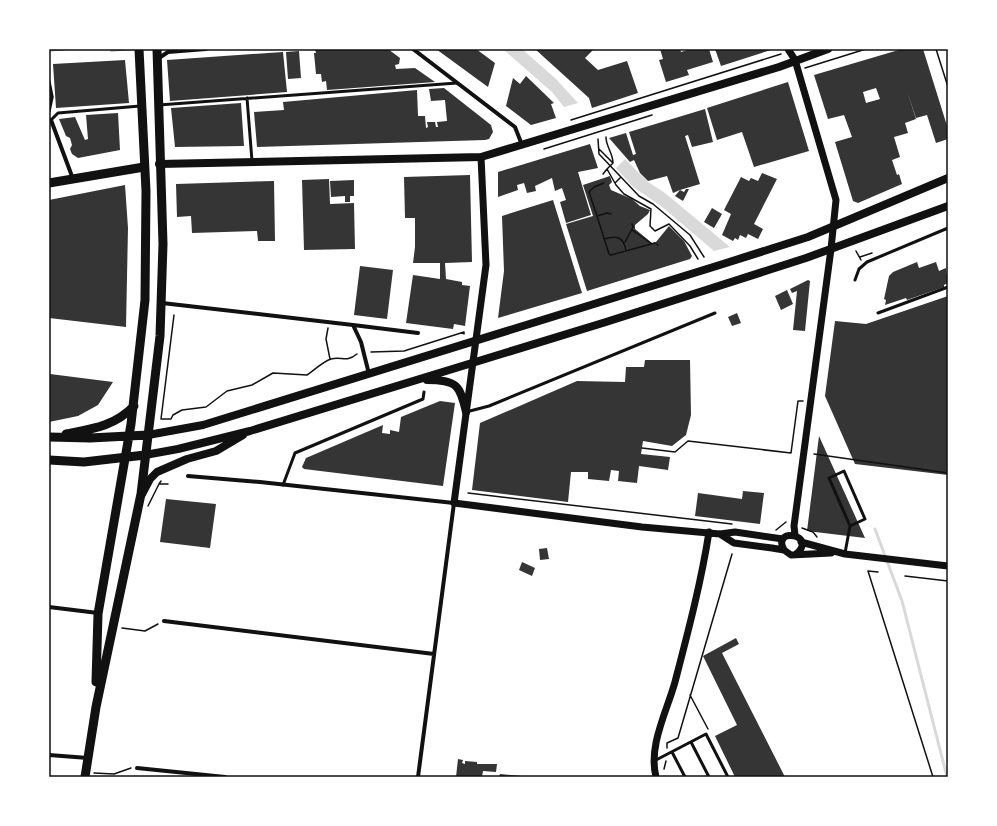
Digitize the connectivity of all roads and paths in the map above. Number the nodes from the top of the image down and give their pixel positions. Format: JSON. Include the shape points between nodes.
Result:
{"nodes":[{"id":1,"x":139,"y":49,"type":"edge"},
{"id":2,"x":157,"y":49,"type":"edge"},
{"id":3,"x":206,"y":49,"type":"edge"},
{"id":4,"x":828,"y":49,"type":"edge"},
{"id":5,"x":936,"y":49,"type":"edge"},
{"id":6,"x":415,"y":50,"type":"edge"},
{"id":7,"x":791,"y":50,"type":"edge"},
{"id":8,"x":157,"y":59,"type":"junction"},
{"id":9,"x":795,"y":60,"type":"junction"},
{"id":10,"x":49,"y":82,"type":"edge"},
{"id":11,"x":458,"y":83,"type":"junction"},
{"id":12,"x":948,"y":88,"type":"edge"},
{"id":13,"x":248,"y":98,"type":"junction"},
{"id":14,"x":158,"y":105,"type":"junction"},
{"id":15,"x":142,"y":106,"type":"junction"},
{"id":16,"x":49,"y":111,"type":"edge"},
{"id":17,"x":50,"y":121,"type":"edge"},
{"id":18,"x":567,"y":121,"type":"dead end"},
{"id":19,"x":606,"y":137,"type":"dead end"},
{"id":20,"x":598,"y":139,"type":"dead end"},
{"id":21,"x":522,"y":146,"type":"junction"},
{"id":22,"x":598,"y":148,"type":"junction"},
{"id":23,"x":481,"y":157,"type":"junction"},
{"id":24,"x":252,"y":161,"type":"junction"},
{"id":25,"x":613,"y":163,"type":"junction"},
{"id":26,"x":159,"y":164,"type":"junction"},
{"id":27,"x":144,"y":166,"type":"junction"},
{"id":28,"x":610,"y":166,"type":"junction"},
{"id":29,"x":607,"y":169,"type":"junction"},
{"id":30,"x":603,"y":174,"type":"dead end"},
{"id":31,"x":620,"y":178,"type":"junction"},
{"id":32,"x":948,"y":178,"type":"edge"},
{"id":33,"x":73,"y":180,"type":"junction"},
{"id":34,"x":49,"y":183,"type":"edge"},
{"id":35,"x":604,"y":183,"type":"dead end"},
{"id":36,"x":615,"y":183,"type":"junction"},
{"id":37,"x":948,"y":206,"type":"edge"},
{"id":38,"x":611,"y":214,"type":"dead end"},
{"id":39,"x":597,"y":216,"type":"junction"},
{"id":40,"x":632,"y":224,"type":"dead end"},
{"id":41,"x":833,"y":226,"type":"junction"},
{"id":42,"x":948,"y":228,"type":"edge"},
{"id":43,"x":632,"y":230,"type":"junction"},
{"id":44,"x":604,"y":239,"type":"junction"},
{"id":45,"x":624,"y":242,"type":"junction"},
{"id":46,"x":652,"y":244,"type":"junction"},
{"id":47,"x":658,"y":245,"type":"dead end"},
{"id":48,"x":831,"y":249,"type":"junction"},
{"id":49,"x":626,"y":251,"type":"junction"},
{"id":50,"x":856,"y":251,"type":"dead end"},
{"id":51,"x":704,"y":257,"type":"dead end"},
{"id":52,"x":860,"y":257,"type":"dead end"},
{"id":53,"x":698,"y":259,"type":"dead end"},
{"id":54,"x":855,"y":280,"type":"dead end"},
{"id":55,"x":948,"y":287,"type":"edge"},
{"id":56,"x":162,"y":302,"type":"junction"},
{"id":57,"x":715,"y":313,"type":"dead end"},
{"id":58,"x":878,"y":313,"type":"dead end"},
{"id":59,"x":174,"y":315,"type":"dead end"},
{"id":60,"x":328,"y":322,"type":"junction"},
{"id":61,"x":353,"y":325,"type":"junction"},
{"id":62,"x":418,"y":333,"type":"dead end"},
{"id":63,"x":464,"y":334,"type":"dead end"},
{"id":64,"x":476,"y":340,"type":"junction"},
{"id":65,"x":364,"y":353,"type":"junction"},
{"id":66,"x":330,"y":359,"type":"junction"},
{"id":67,"x":473,"y":363,"type":"junction"},
{"id":68,"x":370,"y":374,"type":"junction"},
{"id":69,"x":420,"y":380,"type":"junction"},
{"id":70,"x":424,"y":392,"type":"dead end"},
{"id":71,"x":805,"y":402,"type":"dead end"},
{"id":72,"x":134,"y":405,"type":"junction"},
{"id":73,"x":466,"y":412,"type":"junction"},
{"id":74,"x":250,"y":431,"type":"junction"},
{"id":75,"x":148,"y":434,"type":"junction"},
{"id":76,"x":129,"y":436,"type":"junction"},
{"id":77,"x":49,"y":437,"type":"edge"},
{"id":78,"x":642,"y":448,"type":"dead end"},
{"id":79,"x":814,"y":454,"type":"dead end"},
{"id":80,"x":145,"y":455,"type":"junction"},
{"id":81,"x":125,"y":458,"type":"junction"},
{"id":82,"x":49,"y":460,"type":"edge"},
{"id":83,"x":948,"y":473,"type":"edge"},
{"id":84,"x":188,"y":476,"type":"dead end"},
{"id":85,"x":159,"y":477,"type":"dead end"},
{"id":86,"x":168,"y":484,"type":"dead end"},
{"id":87,"x":283,"y":485,"type":"junction"},
{"id":88,"x":468,"y":492,"type":"dead end"},
{"id":89,"x":142,"y":494,"type":"junction"},
{"id":90,"x":454,"y":503,"type":"junction"},
{"id":91,"x":722,"y":523,"type":"dead end"},
{"id":92,"x":850,"y":526,"type":"junction"},
{"id":93,"x":804,"y":528,"type":"dead end"},
{"id":94,"x":709,"y":532,"type":"junction"},
{"id":95,"x":720,"y":534,"type":"junction"},
{"id":96,"x":795,"y":535,"type":"junction"},
{"id":97,"x":783,"y":539,"type":"junction"},
{"id":98,"x":819,"y":540,"type":"dead end"},
{"id":99,"x":801,"y":542,"type":"junction"},
{"id":100,"x":784,"y":550,"type":"junction"},
{"id":101,"x":837,"y":553,"type":"junction"},
{"id":102,"x":732,"y":554,"type":"dead end"},
{"id":103,"x":796,"y":554,"type":"junction"},
{"id":104,"x":845,"y":554,"type":"junction"},
{"id":105,"x":948,"y":566,"type":"edge"},
{"id":106,"x":878,"y":572,"type":"dead end"},
{"id":107,"x":904,"y":576,"type":"dead end"},
{"id":108,"x":948,"y":581,"type":"edge"},
{"id":109,"x":49,"y":607,"type":"edge"},
{"id":110,"x":98,"y":614,"type":"junction"},
{"id":111,"x":164,"y":621,"type":"joint"},
{"id":112,"x":112,"y":627,"type":"junction"},
{"id":113,"x":434,"y":654,"type":"junction"},
{"id":114,"x":690,"y":695,"type":"junction"},
{"id":115,"x":96,"y":707,"type":"junction"},
{"id":116,"x":708,"y":729,"type":"dead end"},
{"id":117,"x":691,"y":742,"type":"junction"},
{"id":118,"x":672,"y":752,"type":"junction"},
{"id":119,"x":667,"y":754,"type":"junction"},
{"id":120,"x":49,"y":755,"type":"edge"},
{"id":121,"x":88,"y":758,"type":"junction"},
{"id":122,"x":654,"y":761,"type":"junction"},
{"id":123,"x":137,"y":768,"type":"joint"},
{"id":124,"x":664,"y":770,"type":"dead end"},
{"id":125,"x":86,"y":775,"type":"edge"},
{"id":126,"x":225,"y":777,"type":"edge"},
{"id":127,"x":418,"y":777,"type":"edge"},
{"id":128,"x":656,"y":777,"type":"edge"},
{"id":129,"x":685,"y":777,"type":"edge"},
{"id":130,"x":709,"y":777,"type":"edge"},
{"id":131,"x":728,"y":777,"type":"edge"},
{"id":132,"x":934,"y":777,"type":"edge"}],
"edges":[{"from":1,"to":15,"type":"main road"},
{"from":2,"to":8,"type":"main road"},
{"from":3,"to":8,"type":"street","via":[[165,52]]},
{"from":4,"to":9,"type":"main road"},
{"from":5,"to":12,"type":"path"},
{"from":6,"to":11,"type":"street"},
{"from":7,"to":9,"type":"street"},
{"from":7,"to":18,"type":"path"},
{"from":8,"to":14,"type":"main road"},
{"from":9,"to":21,"type":"main road"},
{"from":9,"to":41,"type":"street","via":[[836,200]]},
{"from":10,"to":16,"type":"street","via":[[52,98]]},
{"from":11,"to":13,"type":"lane"},
{"from":11,"to":21,"type":"street","via":[[515,127]]},
{"from":13,"to":14,"type":"lane"},
{"from":13,"to":24,"type":"lane"},
{"from":14,"to":26,"type":"main road"},
{"from":15,"to":17,"type":"lane","via":[[58,113]]},
{"from":15,"to":27,"type":"main road"},
{"from":17,"to":33,"type":"street"},
{"from":19,"to":25,"type":"path","via":[[606,143],[613,154]]},
{"from":20,"to":22,"type":"path"},
{"from":21,"to":23,"type":"main road"},
{"from":22,"to":25,"type":"path"},
{"from":22,"to":28,"type":"path","via":[[599,154]]},
{"from":23,"to":24,"type":"main road"},
{"from":23,"to":64,"type":"street","via":[[486,265]]},
{"from":24,"to":26,"type":"main road"},
{"from":25,"to":28,"type":"path"},
{"from":26,"to":27,"type":"main road"},
{"from":26,"to":56,"type":"main road"},
{"from":27,"to":33,"type":"main road"},
{"from":27,"to":72,"type":"main road","via":[[146,300]]},
{"from":28,"to":29,"type":"path"},
{"from":28,"to":31,"type":"path"},
{"from":29,"to":30,"type":"path"},
{"from":29,"to":36,"type":"path"},
{"from":31,"to":36,"type":"path"},
{"from":31,"to":51,"type":"path","via":[[690,235]]},
{"from":32,"to":41,"type":"main road"},
{"from":33,"to":34,"type":"main road"},
{"from":35,"to":39,"type":"path","via":[[594,187],[590,192]]},
{"from":36,"to":53,"type":"path","via":[[624,194],[651,209],[650,226],[655,230],[669,224],[690,246]]},
{"from":37,"to":48,"type":"main road"},
{"from":38,"to":39,"type":"path"},
{"from":39,"to":44,"type":"path"},
{"from":40,"to":43,"type":"path"},
{"from":41,"to":48,"type":"street"},
{"from":41,"to":64,"type":"main road","via":[[723,264]]},
{"from":42,"to":54,"type":"lane","via":[[867,262],[859,269]]},
{"from":43,"to":45,"type":"path"},
{"from":43,"to":46,"type":"path"},
{"from":44,"to":45,"type":"path","via":[[617,237]]},
{"from":44,"to":49,"type":"path","via":[[611,256]]},
{"from":45,"to":49,"type":"path"},
{"from":46,"to":47,"type":"path"},
{"from":46,"to":49,"type":"path"},
{"from":48,"to":67,"type":"main road"},
{"from":48,"to":96,"type":"street","via":[[801,462]]},
{"from":50,"to":52,"type":"path"},
{"from":55,"to":58,"type":"lane"},
{"from":56,"to":60,"type":"street"},
{"from":56,"to":75,"type":"main road"},
{"from":57,"to":73,"type":"lane","via":[[485,408]]},
{"from":59,"to":66,"type":"path","via":[[161,420],[171,419],[186,409],[206,407],[227,391],[252,384],[273,373],[307,376]]},
{"from":60,"to":61,"type":"street"},
{"from":60,"to":66,"type":"path","via":[[326,339]]},
{"from":61,"to":62,"type":"street"},
{"from":61,"to":65,"type":"street"},
{"from":63,"to":65,"type":"path","via":[[404,351]]},
{"from":64,"to":67,"type":"street"},
{"from":64,"to":68,"type":"main road"},
{"from":65,"to":66,"type":"path","via":[[357,354],[351,359]]},
{"from":65,"to":68,"type":"street"},
{"from":67,"to":69,"type":"main road"},
{"from":67,"to":73,"type":"street"},
{"from":68,"to":75,"type":"main road","via":[[203,425]]},
{"from":69,"to":73,"type":"main road","via":[[438,380],[458,386]]},
{"from":69,"to":74,"type":"main road"},
{"from":70,"to":87,"type":"lane","via":[[423,399],[294,453]]},
{"from":71,"to":78,"type":"path","via":[[798,401],[791,453],[688,441],[674,452]]},
{"from":72,"to":76,"type":"main road"},
{"from":72,"to":77,"type":"main road","via":[[122,417],[104,426]]},
{"from":73,"to":90,"type":"street"},
{"from":74,"to":80,"type":"main road"},
{"from":74,"to":89,"type":"main road","via":[[216,451],[186,459],[157,472]]},
{"from":75,"to":76,"type":"main road"},
{"from":75,"to":80,"type":"main road"},
{"from":76,"to":77,"type":"main road"},
{"from":76,"to":81,"type":"main road"},
{"from":79,"to":83,"type":"path"},
{"from":80,"to":81,"type":"main road"},
{"from":80,"to":89,"type":"main road"},
{"from":81,"to":82,"type":"main road","via":[[84,462]]},
{"from":81,"to":110,"type":"main road"},
{"from":84,"to":87,"type":"street"},
{"from":85,"to":86,"type":"path","via":[[162,481],[159,484]]},
{"from":87,"to":90,"type":"street"},
{"from":88,"to":91,"type":"path"},
{"from":89,"to":112,"type":"main road"},
{"from":90,"to":94,"type":"street"},
{"from":90,"to":113,"type":"street"},
{"from":92,"to":92,"type":"lane","via":[[829,478],[844,472],[865,519]]},
{"from":92,"to":104,"type":"lane"},
{"from":93,"to":98,"type":"path","via":[[813,532]]},
{"from":94,"to":95,"type":"street"},
{"from":94,"to":122,"type":"street","via":[[701,581]]},
{"from":95,"to":97,"type":"street","via":[[735,532]]},
{"from":95,"to":100,"type":"street","via":[[734,543]]},
{"from":96,"to":97,"type":"street","via":[[788,535]]},
{"from":96,"to":99,"type":"street"},
{"from":97,"to":100,"type":"street"},
{"from":99,"to":101,"type":"street"},
{"from":99,"to":103,"type":"street","via":[[801,548]]},
{"from":100,"to":103,"type":"street","via":[[788,554]]},
{"from":101,"to":103,"type":"street"},
{"from":101,"to":104,"type":"street"},
{"from":102,"to":114,"type":"path"},
{"from":104,"to":105,"type":"street"},
{"from":106,"to":132,"type":"path","via":[[868,571]]},
{"from":107,"to":108,"type":"path"},
{"from":109,"to":110,"type":"street"},
{"from":110,"to":115,"type":"main road"},
{"from":111,"to":112,"type":"path","via":[[145,631]]},
{"from":111,"to":113,"type":"street"},
{"from":112,"to":115,"type":"main road"},
{"from":113,"to":127,"type":"street"},
{"from":114,"to":116,"type":"path"},
{"from":114,"to":119,"type":"path","via":[[678,738],[667,743]]},
{"from":115,"to":121,"type":"main road"},
{"from":117,"to":118,"type":"lane"},
{"from":117,"to":130,"type":"lane"},
{"from":117,"to":131,"type":"lane","via":[[706,734]]},
{"from":118,"to":119,"type":"lane"},
{"from":118,"to":129,"type":"lane"},
{"from":119,"to":122,"type":"lane"},
{"from":119,"to":124,"type":"path"},
{"from":120,"to":121,"type":"street"},
{"from":121,"to":125,"type":"main road"},
{"from":122,"to":128,"type":"street"},
{"from":123,"to":125,"type":"path","via":[[114,774]]},
{"from":123,"to":126,"type":"street"}]}
